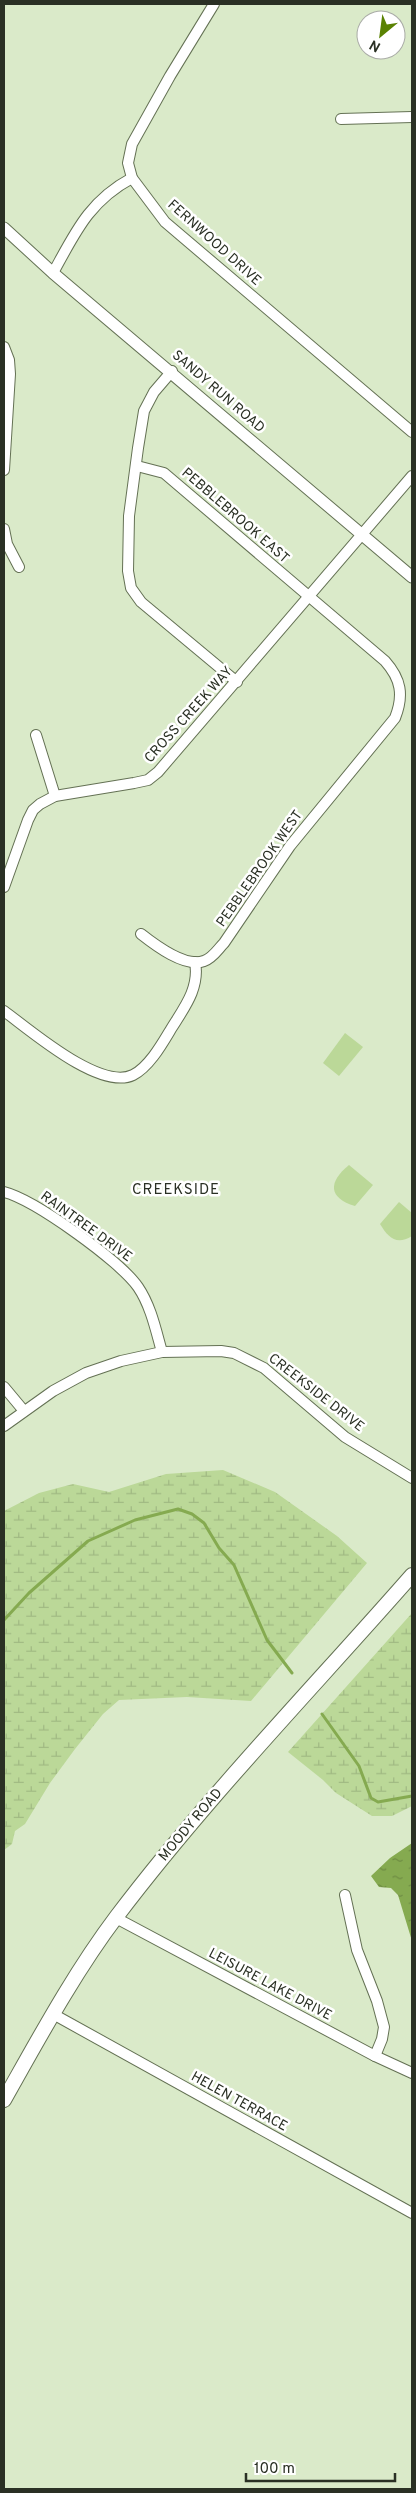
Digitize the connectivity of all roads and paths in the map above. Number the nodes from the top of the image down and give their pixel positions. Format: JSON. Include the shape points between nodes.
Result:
{"nodes":[{"id":1,"x":214,"y":4,"type":"edge"},
{"id":2,"x":412,"y":117,"type":"edge"},
{"id":3,"x":341,"y":119,"type":"dead end"},
{"id":4,"x":132,"y":178,"type":"junction"},
{"id":5,"x":4,"y":228,"type":"edge"},
{"id":6,"x":53,"y":273,"type":"junction"},
{"id":7,"x":4,"y":347,"type":"edge"},
{"id":8,"x":172,"y":372,"type":"junction"},
{"id":9,"x":412,"y":432,"type":"edge"},
{"id":10,"x":137,"y":466,"type":"junction"},
{"id":11,"x":4,"y":470,"type":"edge"},
{"id":12,"x":412,"y":476,"type":"edge"},
{"id":13,"x":4,"y":529,"type":"edge"},
{"id":14,"x":363,"y":536,"type":"junction"},
{"id":15,"x":19,"y":567,"type":"dead end"},
{"id":16,"x":412,"y":577,"type":"edge"},
{"id":17,"x":310,"y":598,"type":"junction"},
{"id":18,"x":237,"y":682,"type":"junction"},
{"id":19,"x":36,"y":735,"type":"dead end"},
{"id":20,"x":55,"y":796,"type":"junction"},
{"id":21,"x":4,"y":887,"type":"edge"},
{"id":22,"x":141,"y":934,"type":"dead end"},
{"id":23,"x":195,"y":962,"type":"junction"},
{"id":24,"x":4,"y":1011,"type":"edge"},
{"id":25,"x":4,"y":1192,"type":"edge"},
{"id":26,"x":162,"y":1352,"type":"junction"},
{"id":27,"x":4,"y":1386,"type":"edge"},
{"id":28,"x":24,"y":1411,"type":"junction"},
{"id":29,"x":4,"y":1426,"type":"edge"},
{"id":30,"x":412,"y":1478,"type":"edge"},
{"id":31,"x":412,"y":1575,"type":"edge"},
{"id":32,"x":345,"y":1895,"type":"dead end"},
{"id":33,"x":116,"y":1918,"type":"junction"},
{"id":34,"x":53,"y":2014,"type":"junction"},
{"id":35,"x":375,"y":2056,"type":"junction"},
{"id":36,"x":412,"y":2073,"type":"edge"},
{"id":37,"x":4,"y":2100,"type":"edge"},
{"id":38,"x":412,"y":2213,"type":"edge"}],
"edges":[{"from":1,"to":4,"type":"street","via":[[132,144],[128,163]]},
{"from":2,"to":3,"type":"street"},
{"from":4,"to":6,"type":"street","via":[[100,198],[84,217]]},
{"from":4,"to":9,"type":"street","name":"FERNWOOD DRIVE","via":[[166,222]]},
{"from":5,"to":6,"type":"street","name":"SANDY RUN ROAD"},
{"from":6,"to":8,"type":"street","name":"SANDY RUN ROAD"},
{"from":7,"to":11,"type":"street","via":[[10,374]]},
{"from":8,"to":10,"type":"street","via":[[154,392],[144,410]]},
{"from":8,"to":14,"type":"street","name":"SANDY RUN ROAD"},
{"from":10,"to":17,"type":"street","name":"PEBBLEBROOK EAST","via":[[164,473]]},
{"from":10,"to":18,"type":"street","via":[[129,516],[128,572],[131,588],[141,602]]},
{"from":12,"to":14,"type":"street","name":"CROSS CREEK WAY"},
{"from":13,"to":15,"type":"street","via":[[6,544]]},
{"from":14,"to":16,"type":"street","name":"SANDY RUN ROAD"},
{"from":14,"to":17,"type":"street","name":"CROSS CREEK WAY"},
{"from":17,"to":18,"type":"street","name":"CROSS CREEK WAY"},
{"from":17,"to":23,"type":"street","name":"PEBBLEBROOK WEST","via":[[393,671],[399,680],[400,704],[396,718],[290,846],[224,943],[213,956]]},
{"from":18,"to":20,"type":"street","name":"CROSS CREEK WAY","via":[[168,762],[148,780]]},
{"from":19,"to":20,"type":"street"},
{"from":20,"to":21,"type":"street","name":"CROSS CREEK WAY","via":[[33,810]]},
{"from":22,"to":23,"type":"street","via":[[172,955]]},
{"from":23,"to":24,"type":"street","via":[[197,973],[190,1000],[152,1057],[131,1076],[117,1079],[89,1069],[58,1051]]},
{"from":25,"to":26,"type":"street","name":"RAINTREE DRIVE","via":[[27,1202],[126,1272],[148,1308]]},
{"from":26,"to":28,"type":"street","name":"CREEKSIDE DRIVE","via":[[86,1373]]},
{"from":26,"to":30,"type":"street","name":"CREEKSIDE DRIVE","via":[[221,1351],[247,1359],[296,1393],[346,1437]]},
{"from":27,"to":28,"type":"street"},
{"from":28,"to":29,"type":"street","name":"CREEKSIDE DRIVE"},
{"from":31,"to":33,"type":"main road","name":"MOODY ROAD","via":[[241,1767]]},
{"from":32,"to":35,"type":"street","via":[[357,1950],[384,2027]]},
{"from":33,"to":34,"type":"main road","name":"MOODY ROAD"},
{"from":33,"to":35,"type":"street","name":"LEISURE LAKE DRIVE"},
{"from":34,"to":37,"type":"main road","name":"MOODY ROAD"},
{"from":34,"to":38,"type":"street","name":"HELEN TERRACE"},
{"from":35,"to":36,"type":"street","name":"LEISURE LAKE DRIVE"}]}
